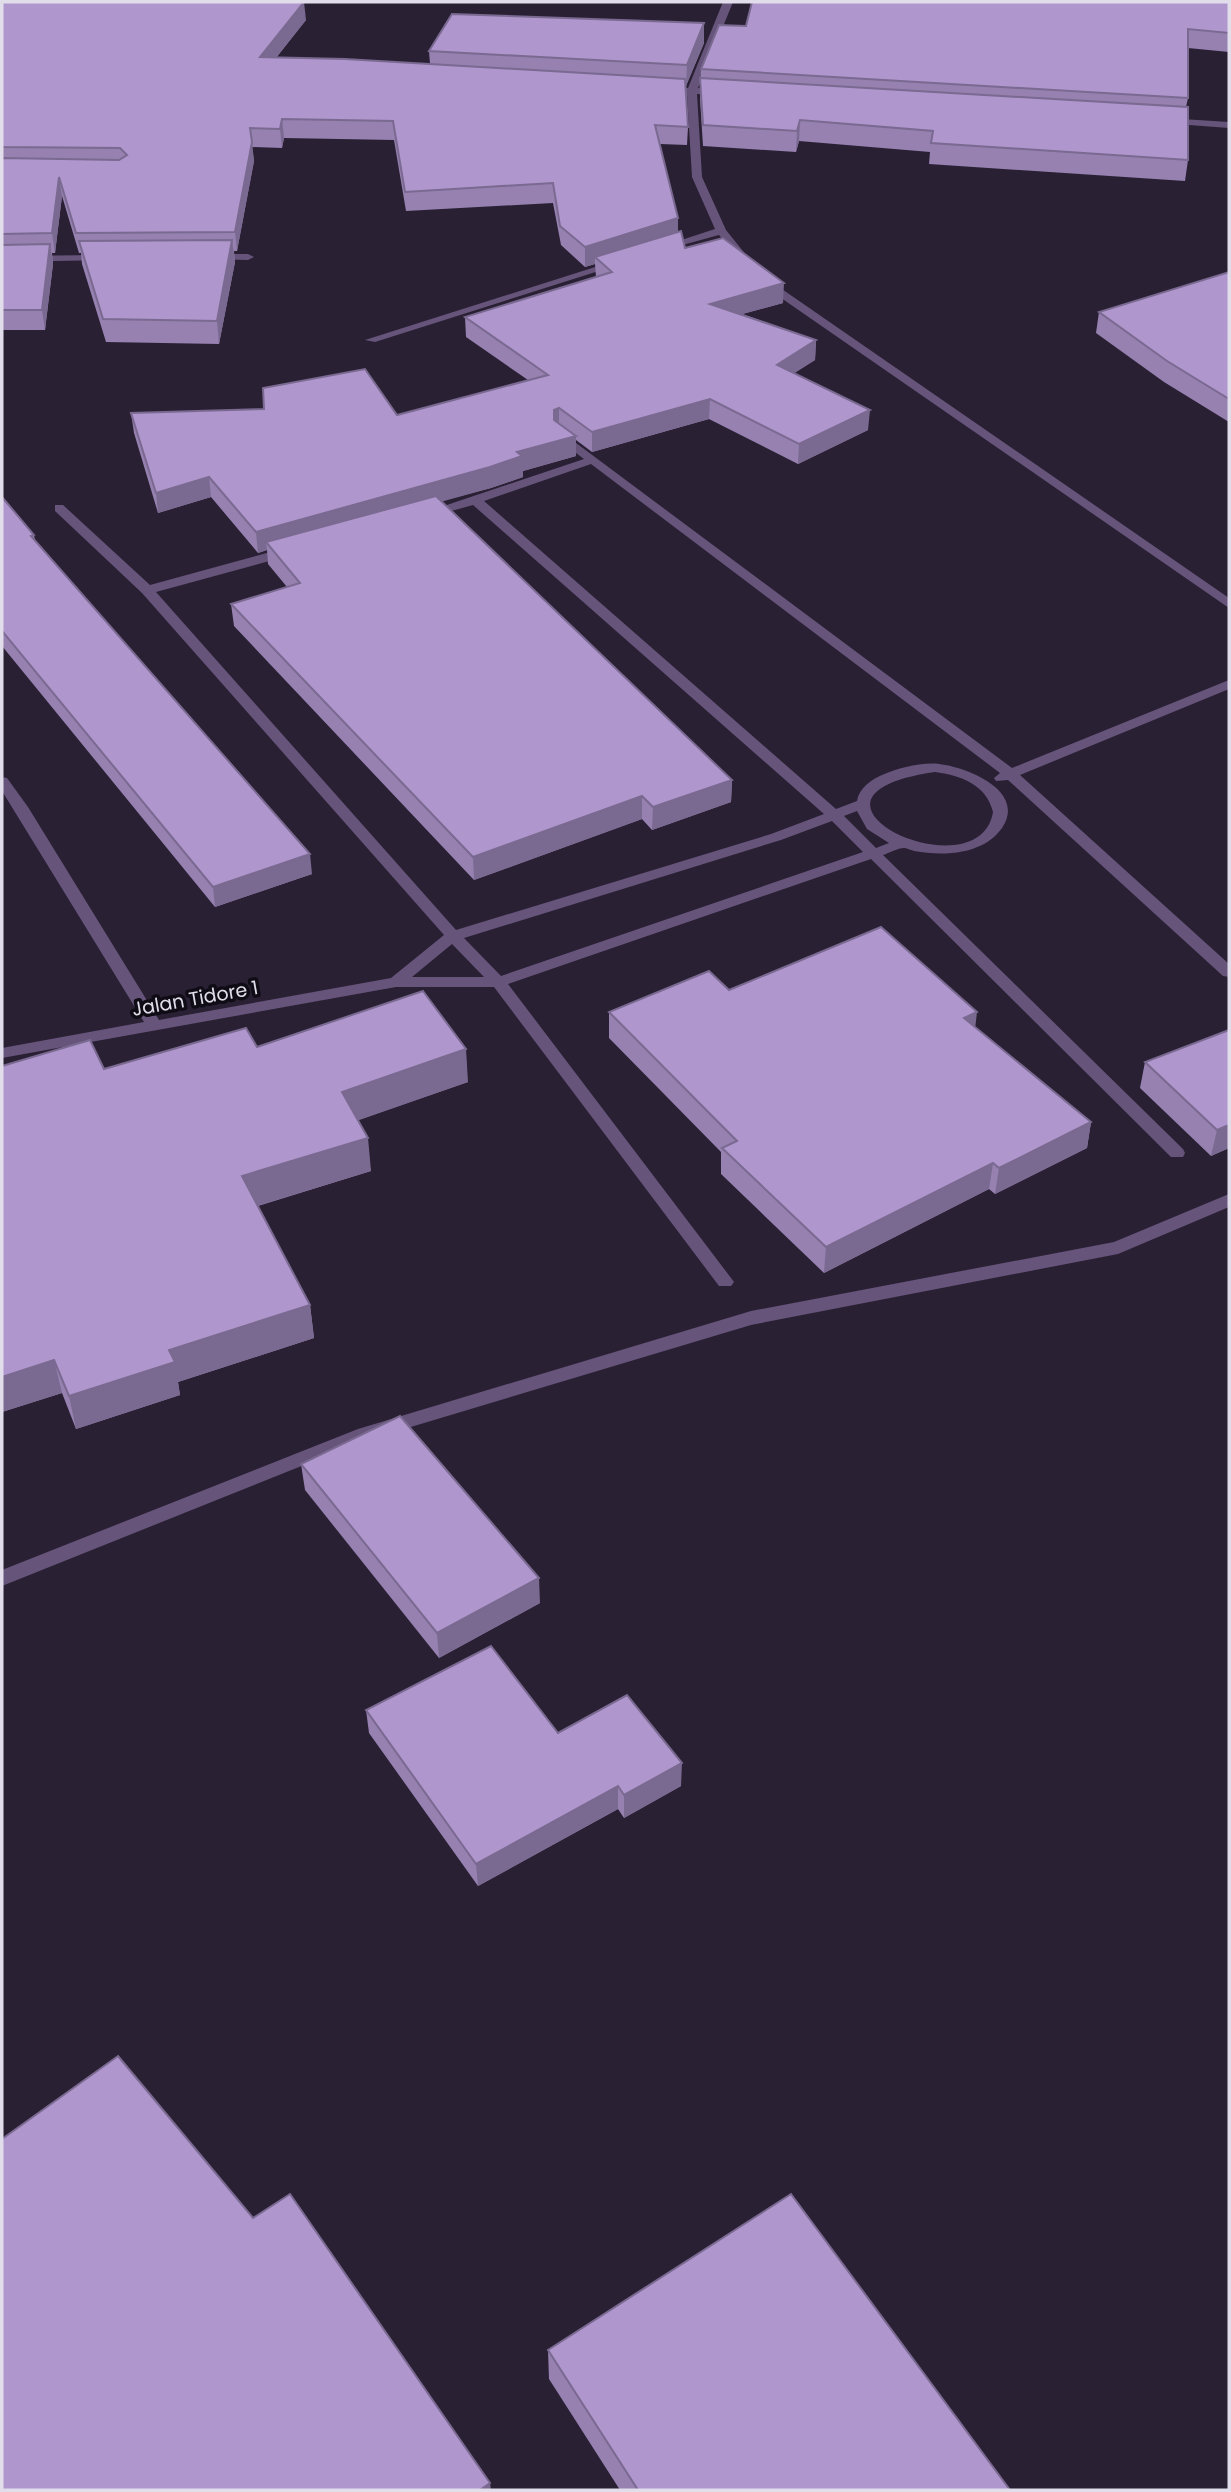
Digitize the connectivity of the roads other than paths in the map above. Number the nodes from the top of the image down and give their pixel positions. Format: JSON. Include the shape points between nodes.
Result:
{"nodes":[{"id":1,"x":728,"y":2,"type":"edge"},
{"id":2,"x":651,"y":89,"type":"edge"},
{"id":3,"x":692,"y":91,"type":"junction"},
{"id":4,"x":733,"y":93,"type":"edge"},
{"id":5,"x":1160,"y":121,"type":"edge"},
{"id":6,"x":1229,"y":125,"type":"edge"},
{"id":7,"x":721,"y":231,"type":"junction"},
{"id":8,"x":644,"y":255,"type":"edge"},
{"id":9,"x":207,"y":257,"type":"edge"},
{"id":10,"x":248,"y":257,"type":"dead end"},
{"id":11,"x":2,"y":258,"type":"edge"},
{"id":12,"x":111,"y":258,"type":"edge"},
{"id":13,"x":631,"y":259,"type":"edge"},
{"id":14,"x":372,"y":340,"type":"dead end"},
{"id":15,"x":560,"y":435,"type":"edge"},
{"id":16,"x":592,"y":460,"type":"junction"},
{"id":17,"x":475,"y":500,"type":"junction"},
{"id":18,"x":59,"y":508,"type":"dead end"},
{"id":19,"x":410,"y":518,"type":"edge"},
{"id":20,"x":304,"y":547,"type":"edge"},
{"id":21,"x":147,"y":590,"type":"junction"},
{"id":22,"x":1229,"y":604,"type":"edge"},
{"id":23,"x":1229,"y":684,"type":"edge"},
{"id":24,"x":1011,"y":775,"type":"junction"},
{"id":25,"x":2,"y":781,"type":"edge"},
{"id":26,"x":984,"y":784,"type":"junction"},
{"id":27,"x":862,"y":804,"type":"junction"},
{"id":28,"x":834,"y":815,"type":"junction"},
{"id":29,"x":901,"y":844,"type":"junction"},
{"id":30,"x":872,"y":854,"type":"junction"},
{"id":31,"x":453,"y":936,"type":"junction"},
{"id":32,"x":1229,"y":972,"type":"edge"},
{"id":33,"x":396,"y":982,"type":"junction"},
{"id":34,"x":498,"y":982,"type":"junction"},
{"id":35,"x":154,"y":1027,"type":"junction"},
{"id":36,"x":2,"y":1053,"type":"edge"},
{"id":37,"x":1177,"y":1153,"type":"dead end"},
{"id":38,"x":1229,"y":1200,"type":"edge"},
{"id":39,"x":725,"y":1282,"type":"dead end"},
{"id":40,"x":2,"y":1577,"type":"edge"}],
"edges":[{"from":1,"to":3,"type":"street"},
{"from":2,"to":3,"type":"street"},
{"from":3,"to":4,"type":"street"},
{"from":3,"to":7,"type":"street","via":[[697,177]]},
{"from":5,"to":6,"type":"street"},
{"from":7,"to":8,"type":"street"},
{"from":7,"to":22,"type":"street","via":[[759,278]]},
{"from":9,"to":10,"type":"street"},
{"from":11,"to":12,"type":"street"},
{"from":13,"to":14,"type":"street"},
{"from":15,"to":16,"type":"street"},
{"from":16,"to":17,"type":"street"},
{"from":16,"to":24,"type":"street"},
{"from":17,"to":19,"type":"street"},
{"from":17,"to":28,"type":"street"},
{"from":18,"to":21,"type":"street"},
{"from":20,"to":21,"type":"street"},
{"from":21,"to":31,"type":"street"},
{"from":23,"to":24,"type":"street"},
{"from":24,"to":26,"type":"street"},
{"from":24,"to":32,"type":"street"},
{"from":25,"to":35,"type":"street"},
{"from":26,"to":27,"type":"street","via":[[962,773],[907,769],[884,776],[868,789]]},
{"from":26,"to":29,"type":"street","via":[[998,798],[1002,814],[995,829],[979,841],[954,848]]},
{"from":27,"to":28,"type":"street"},
{"from":27,"to":29,"type":"street","via":[[866,820],[880,834]]},
{"from":28,"to":30,"type":"street"},
{"from":28,"to":31,"type":"street"},
{"from":29,"to":30,"type":"street","name":"Jalan Tidore 1"},
{"from":30,"to":34,"type":"street","name":"Jalan Tidore 1"},
{"from":30,"to":37,"type":"street"},
{"from":31,"to":33,"type":"street"},
{"from":31,"to":34,"type":"street"},
{"from":33,"to":34,"type":"street","name":"Jalan Tidore 1"},
{"from":33,"to":35,"type":"street","name":"Jalan Tidore 1"},
{"from":34,"to":39,"type":"street"},
{"from":35,"to":36,"type":"street","name":"Jalan Tidore 1"},
{"from":38,"to":40,"type":"street","via":[[1118,1248],[751,1318],[358,1436]]}]}
